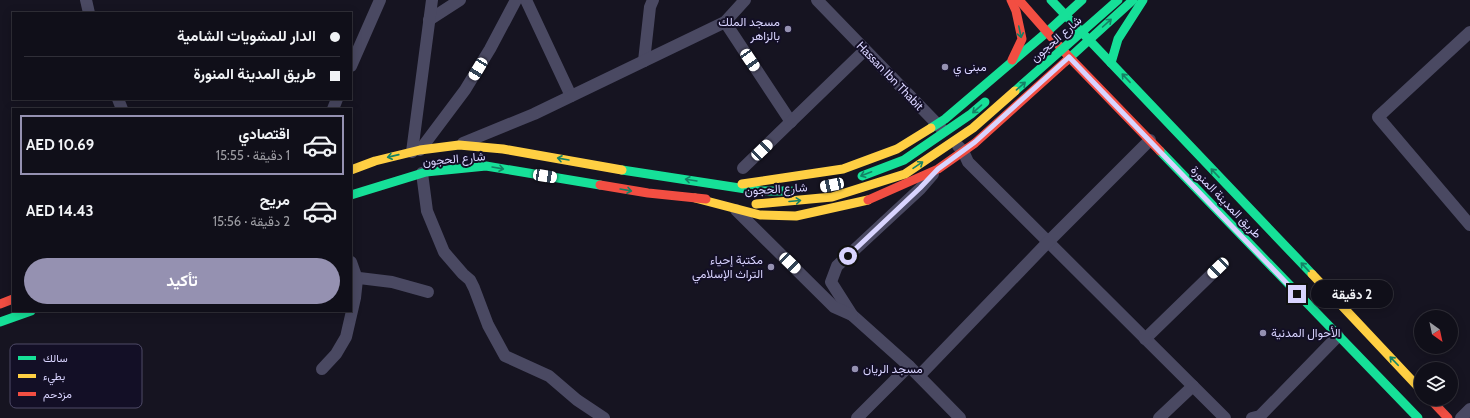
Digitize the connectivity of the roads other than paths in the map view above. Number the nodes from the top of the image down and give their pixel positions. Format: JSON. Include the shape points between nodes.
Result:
{"nodes":[{"id":1,"x":86,"y":0,"type":"edge"},
{"id":2,"x":380,"y":0,"type":"edge"},
{"id":3,"x":432,"y":0,"type":"edge"},
{"id":4,"x":460,"y":0,"type":"edge"},
{"id":5,"x":516,"y":0,"type":"edge"},
{"id":6,"x":526,"y":0,"type":"edge"},
{"id":7,"x":653,"y":0,"type":"edge"},
{"id":8,"x":745,"y":0,"type":"edge"},
{"id":9,"x":817,"y":0,"type":"edge"},
{"id":10,"x":1011,"y":0,"type":"edge"},
{"id":11,"x":1019,"y":0,"type":"edge"},
{"id":12,"x":1050,"y":0,"type":"edge"},
{"id":13,"x":1082,"y":0,"type":"edge"},
{"id":14,"x":1118,"y":0,"type":"edge"},
{"id":15,"x":1133,"y":0,"type":"edge"},
{"id":16,"x":1143,"y":0,"type":"edge"},
{"id":17,"x":90,"y":12,"type":"edge"},
{"id":18,"x":1066,"y":15,"type":"junction"},
{"id":19,"x":1084,"y":16,"type":"dead end"},
{"id":20,"x":429,"y":20,"type":"junction"},
{"id":21,"x":725,"y":22,"type":"junction"},
{"id":22,"x":1047,"y":32,"type":"junction"},
{"id":23,"x":1470,"y":32,"type":"edge"},
{"id":24,"x":1089,"y":39,"type":"junction"},
{"id":25,"x":1048,"y":47,"type":"dead end"},
{"id":26,"x":865,"y":50,"type":"junction"},
{"id":27,"x":1069,"y":57,"type":"junction"},
{"id":28,"x":644,"y":61,"type":"junction"},
{"id":29,"x":1011,"y":63,"type":"junction"},
{"id":30,"x":1111,"y":63,"type":"junction"},
{"id":31,"x":352,"y":64,"type":"edge"},
{"id":32,"x":994,"y":94,"type":"dead end"},
{"id":33,"x":571,"y":96,"type":"junction"},
{"id":34,"x":791,"y":122,"type":"junction"},
{"id":35,"x":937,"y":124,"type":"junction"},
{"id":36,"x":1150,"y":140,"type":"junction"},
{"id":37,"x":460,"y":145,"type":"junction"},
{"id":38,"x":416,"y":151,"type":"junction"},
{"id":39,"x":963,"y":151,"type":"junction"},
{"id":40,"x":743,"y":168,"type":"dead end"},
{"id":41,"x":938,"y":169,"type":"junction"},
{"id":42,"x":352,"y":170,"type":"edge"},
{"id":43,"x":422,"y":173,"type":"junction"},
{"id":44,"x":853,"y":179,"type":"dead end"},
{"id":45,"x":730,"y":186,"type":"junction"},
{"id":46,"x":811,"y":189,"type":"dead end"},
{"id":47,"x":352,"y":195,"type":"edge"},
{"id":48,"x":695,"y":198,"type":"junction"},
{"id":49,"x":734,"y":208,"type":"junction"},
{"id":50,"x":1469,"y":221,"type":"edge"},
{"id":51,"x":1048,"y":242,"type":"junction"},
{"id":52,"x":352,"y":267,"type":"edge"},
{"id":53,"x":1218,"y":268,"type":"dead end"},
{"id":54,"x":354,"y":278,"type":"edge"},
{"id":55,"x":428,"y":292,"type":"dead end"},
{"id":56,"x":12,"y":299,"type":"edge"},
{"id":57,"x":0,"y":304,"type":"edge"},
{"id":58,"x":352,"y":311,"type":"edge"},
{"id":59,"x":28,"y":312,"type":"edge"},
{"id":60,"x":352,"y":312,"type":"edge"},
{"id":61,"x":852,"y":315,"type":"junction"},
{"id":62,"x":0,"y":322,"type":"edge"},
{"id":63,"x":1338,"y":336,"type":"junction"},
{"id":64,"x":1146,"y":339,"type":"junction"},
{"id":65,"x":909,"y":366,"type":"junction"},
{"id":66,"x":322,"y":369,"type":"dead end"},
{"id":67,"x":919,"y":376,"type":"junction"},
{"id":68,"x":1414,"y":383,"type":"edge"},
{"id":69,"x":1193,"y":386,"type":"junction"},
{"id":70,"x":1437,"y":406,"type":"edge"},
{"id":71,"x":1470,"y":409,"type":"edge"},
{"id":72,"x":604,"y":418,"type":"edge"},
{"id":73,"x":857,"y":418,"type":"edge"},
{"id":74,"x":960,"y":418,"type":"edge"},
{"id":75,"x":1159,"y":418,"type":"edge"},
{"id":76,"x":1225,"y":418,"type":"edge"},
{"id":77,"x":1252,"y":418,"type":"edge"},
{"id":78,"x":1418,"y":418,"type":"edge"},
{"id":79,"x":1448,"y":418,"type":"edge"},
{"id":80,"x":1461,"y":418,"type":"edge"}],
"edges":[{"from":1,"to":17,"type":"street"},
{"from":2,"to":31,"type":"street"},
{"from":3,"to":20,"type":"street"},
{"from":4,"to":20,"type":"street"},
{"from":5,"to":38,"type":"street","via":[[465,90]]},
{"from":6,"to":33,"type":"street"},
{"from":7,"to":28,"type":"street"},
{"from":8,"to":21,"type":"street"},
{"from":9,"to":26,"type":"street","name":"Hassan Ibn Thabit"},
{"from":10,"to":29,"type":"main road","one_way":true,"via":[[1022,39]]},
{"from":11,"to":22,"type":"main road","name":"طريق المدينة المنورة"},
{"from":12,"to":18,"type":"main road","name":"طريق المدينة المنورة"},
{"from":13,"to":18,"type":"main road"},
{"from":48,"to":14,"type":"main road","name":"شارع الحجون","one_way":true,"bridge":true,"via":[[756,204],[832,197],[905,174],[973,128]]},
{"from":24,"to":15,"type":"main road","one_way":true},
{"from":16,"to":30,"type":"main road","via":[[1118,39]]},
{"from":18,"to":22,"type":"main road"},
{"from":18,"to":24,"type":"main road","name":"طريق المدينة المنورة"},
{"from":19,"to":25,"type":"main road","name":"شارع الحجون"},
{"from":20,"to":38,"type":"street"},
{"from":21,"to":28,"type":"street"},
{"from":21,"to":34,"type":"street"},
{"from":22,"to":27,"type":"main road","name":"طريق المدينة المنورة"},
{"from":22,"to":29,"type":"main road"},
{"from":23,"to":50,"type":"street","via":[[1378,117]]},
{"from":24,"to":27,"type":"main road"},
{"from":24,"to":30,"type":"main road","name":"طريق المدينة المنورة"},
{"from":26,"to":34,"type":"street"},
{"from":26,"to":35,"type":"street","name":"Hassan Ibn Thabit"},
{"from":27,"to":36,"type":"main road","name":"طريق المدينة المنورة"},
{"from":27,"to":39,"type":"main road"},
{"from":28,"to":33,"type":"street"},
{"from":29,"to":35,"type":"main road"},
{"from":68,"to":30,"type":"main road","name":"طريق المدينة المنورة","one_way":true},
{"from":32,"to":44,"type":"main road","one_way":true,"bridge":true,"via":[[971,114],[904,160]]},
{"from":33,"to":37,"type":"street"},
{"from":34,"to":40,"type":"street"},
{"from":35,"to":39,"type":"street","name":"Hassan Ibn Thabit"},
{"from":35,"to":45,"type":"main road","via":[[897,149],[843,169]]},
{"from":36,"to":51,"type":"street"},
{"from":36,"to":63,"type":"main road","name":"طريق المدينة المنورة"},
{"from":37,"to":38,"type":"main road","name":"شارع الحجون"},
{"from":45,"to":37,"type":"main road","name":"شارع الحجون","one_way":true,"via":[[503,149]]},
{"from":38,"to":42,"type":"main road","name":"شارع الحجون","one_way":true},
{"from":39,"to":41,"type":"main road"},
{"from":39,"to":51,"type":"street","name":"Hassan Ibn Thabit","via":[[968,162]]},
{"from":41,"to":49,"type":"main road","via":[[872,199],[796,216],[760,215]]},
{"from":41,"to":61,"type":"street","via":[[837,266],[831,282]]},
{"from":43,"to":47,"type":"main road","name":"شارع الحجون"},
{"from":43,"to":48,"type":"main road","name":"شارع الحجون","one_way":true,"via":[[486,166],[648,193]]},
{"from":43,"to":72,"type":"street","via":[[427,211],[444,252],[470,280],[488,326],[505,356],[549,376],[577,400]]},
{"from":45,"to":46,"type":"main road","name":"شارع الحجون","bridge":true,"via":[[759,191]]},
{"from":48,"to":49,"type":"main road"},
{"from":49,"to":61,"type":"street","via":[[834,307]]},
{"from":51,"to":64,"type":"street","name":"Hassan Ibn Thabit"},
{"from":51,"to":67,"type":"street"},
{"from":52,"to":54,"type":"street"},
{"from":53,"to":64,"type":"street"},
{"from":54,"to":55,"type":"street","via":[[392,282]]},
{"from":54,"to":58,"type":"street","via":[[355,298]]},
{"from":56,"to":57,"type":"main road"},
{"from":59,"to":62,"type":"main road"},
{"from":60,"to":66,"type":"street","via":[[346,337],[336,354]]},
{"from":61,"to":65,"type":"street"},
{"from":63,"to":77,"type":"street","via":[[1260,416]]},
{"from":63,"to":78,"type":"main road","name":"طريق المدينة المنورة"},
{"from":64,"to":69,"type":"street","name":"Hassan Ibn Thabit"},
{"from":65,"to":67,"type":"street"},
{"from":65,"to":73,"type":"street"},
{"from":67,"to":74,"type":"street"},
{"from":69,"to":75,"type":"street"},
{"from":69,"to":76,"type":"street","name":"Hassan Ibn Thabit"},
{"from":70,"to":79,"type":"main road"},
{"from":71,"to":80,"type":"street"}]}
